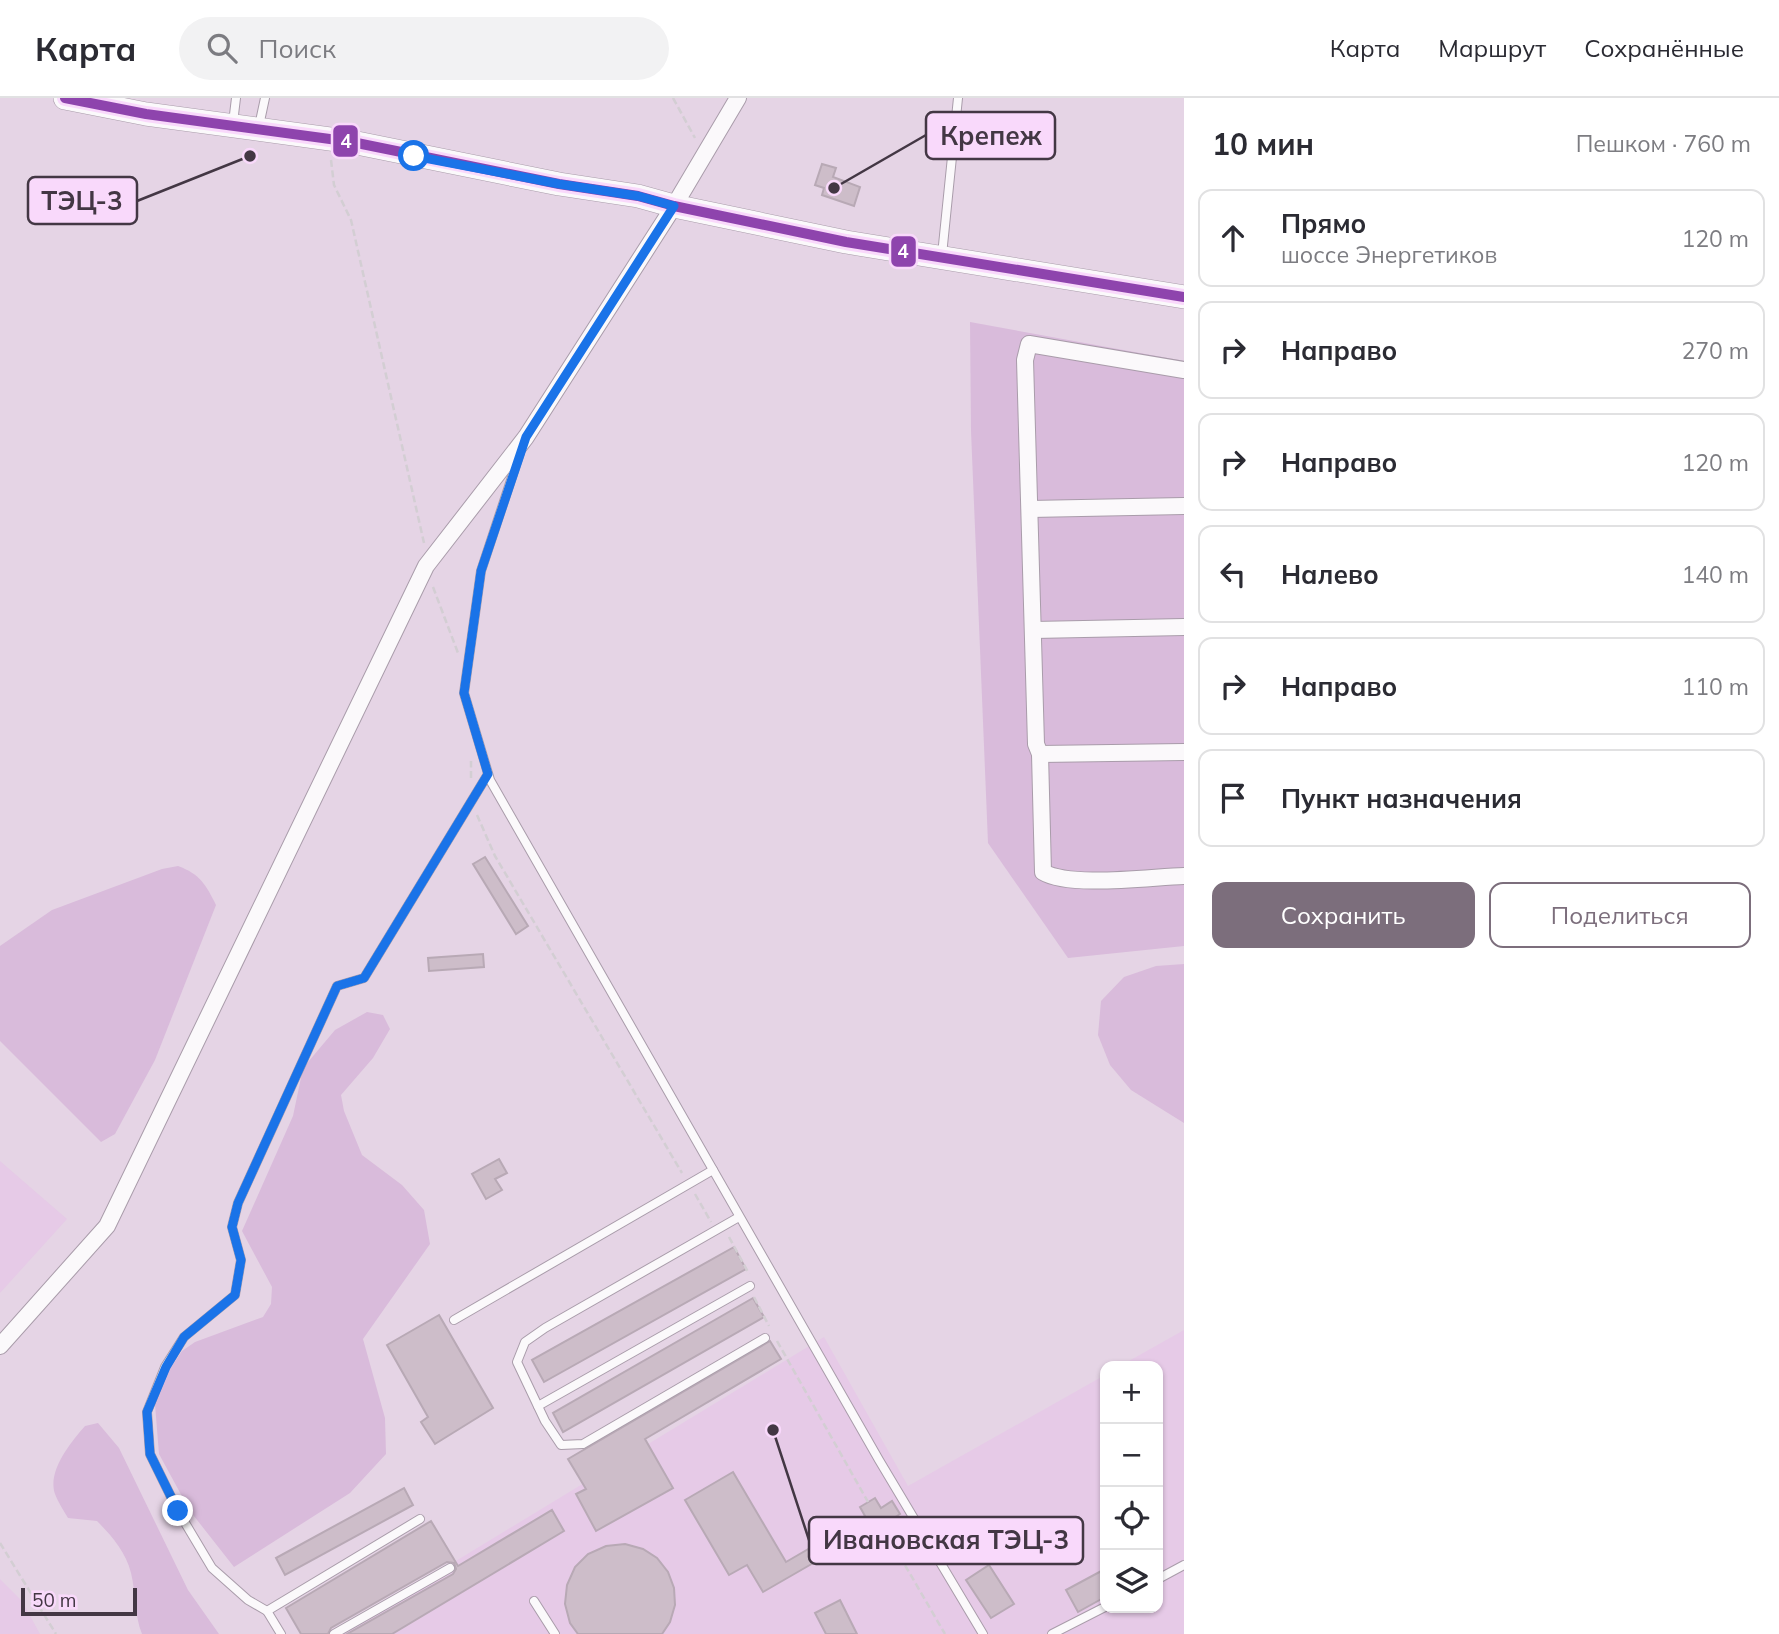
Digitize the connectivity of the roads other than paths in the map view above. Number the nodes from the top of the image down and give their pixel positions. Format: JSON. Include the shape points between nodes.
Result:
{"nodes":[{"id":1,"x":65,"y":98,"type":"edge"},
{"id":2,"x":236,"y":98,"type":"edge"},
{"id":3,"x":265,"y":98,"type":"edge"},
{"id":4,"x":738,"y":98,"type":"edge"},
{"id":5,"x":958,"y":98,"type":"edge"},
{"id":6,"x":110,"y":102,"type":"edge"},
{"id":7,"x":233,"y":125,"type":"junction"},
{"id":8,"x":258,"y":129,"type":"junction"},
{"id":9,"x":674,"y":206,"type":"junction"},
{"id":10,"x":942,"y":258,"type":"junction"},
{"id":11,"x":1184,"y":297,"type":"edge"},
{"id":12,"x":1184,"y":370,"type":"edge"},
{"id":13,"x":526,"y":437,"type":"junction"},
{"id":14,"x":1184,"y":506,"type":"edge"},
{"id":15,"x":1030,"y":509,"type":"junction"},
{"id":16,"x":1184,"y":627,"type":"edge"},
{"id":17,"x":1034,"y":630,"type":"junction"},
{"id":18,"x":1184,"y":752,"type":"edge"},
{"id":19,"x":1040,"y":754,"type":"junction"},
{"id":20,"x":488,"y":774,"type":"junction"},
{"id":21,"x":1184,"y":876,"type":"edge"},
{"id":22,"x":713,"y":1170,"type":"junction"},
{"id":23,"x":739,"y":1217,"type":"junction"},
{"id":24,"x":750,"y":1286,"type":"road end"},
{"id":25,"x":454,"y":1320,"type":"dead end"},
{"id":26,"x":765,"y":1338,"type":"dead end"},
{"id":27,"x":0,"y":1346,"type":"edge"},
{"id":28,"x":538,"y":1406,"type":"junction"},
{"id":29,"x":419,"y":1519,"type":"dead end"},
{"id":30,"x":1184,"y":1565,"type":"edge"},
{"id":31,"x":450,"y":1568,"type":"dead end"},
{"id":32,"x":1163,"y":1576,"type":"edge"},
{"id":33,"x":534,"y":1601,"type":"dead end"},
{"id":34,"x":1100,"y":1610,"type":"edge"},
{"id":35,"x":267,"y":1611,"type":"junction"},
{"id":36,"x":281,"y":1634,"type":"edge"},
{"id":37,"x":334,"y":1634,"type":"edge"},
{"id":38,"x":555,"y":1634,"type":"edge"},
{"id":39,"x":983,"y":1634,"type":"edge"},
{"id":40,"x":1052,"y":1634,"type":"edge"}],
"edges":[{"from":1,"to":6,"type":"main road"},
{"from":2,"to":7,"type":"lane"},
{"from":3,"to":8,"type":"lane"},
{"from":4,"to":9,"type":"street"},
{"from":5,"to":10,"type":"lane"},
{"from":6,"to":7,"type":"main road","via":[[146,114]]},
{"from":7,"to":8,"type":"main road"},
{"from":8,"to":9,"type":"main road"},
{"from":9,"to":10,"type":"main road"},
{"from":9,"to":13,"type":"street"},
{"from":10,"to":11,"type":"main road"},
{"from":12,"to":15,"type":"street","via":[[1029,344],[1025,360]]},
{"from":13,"to":20,"type":"lane","via":[[481,571],[464,693]]},
{"from":13,"to":27,"type":"street","via":[[426,566],[107,1226]]},
{"from":14,"to":15,"type":"street"},
{"from":15,"to":17,"type":"street"},
{"from":16,"to":17,"type":"street"},
{"from":17,"to":19,"type":"street","via":[[1036,744]]},
{"from":18,"to":19,"type":"street"},
{"from":19,"to":21,"type":"street","via":[[1043,872],[1054,879]]},
{"from":20,"to":22,"type":"lane"},
{"from":20,"to":35,"type":"lane","via":[[364,978],[337,986],[238,1203],[232,1227],[241,1260],[235,1295],[184,1337],[147,1412],[150,1454],[198,1545],[212,1568]]},
{"from":22,"to":23,"type":"lane"},
{"from":22,"to":25,"type":"lane"},
{"from":23,"to":28,"type":"lane","via":[[526,1342],[517,1362]]},
{"from":23,"to":39,"type":"lane"},
{"from":24,"to":28,"type":"lane"},
{"from":26,"to":28,"type":"lane","via":[[583,1444],[561,1445]]},
{"from":29,"to":35,"type":"lane"},
{"from":30,"to":32,"type":"lane"},
{"from":31,"to":37,"type":"lane"},
{"from":33,"to":38,"type":"lane"},
{"from":34,"to":40,"type":"lane"},
{"from":35,"to":36,"type":"lane"}]}
